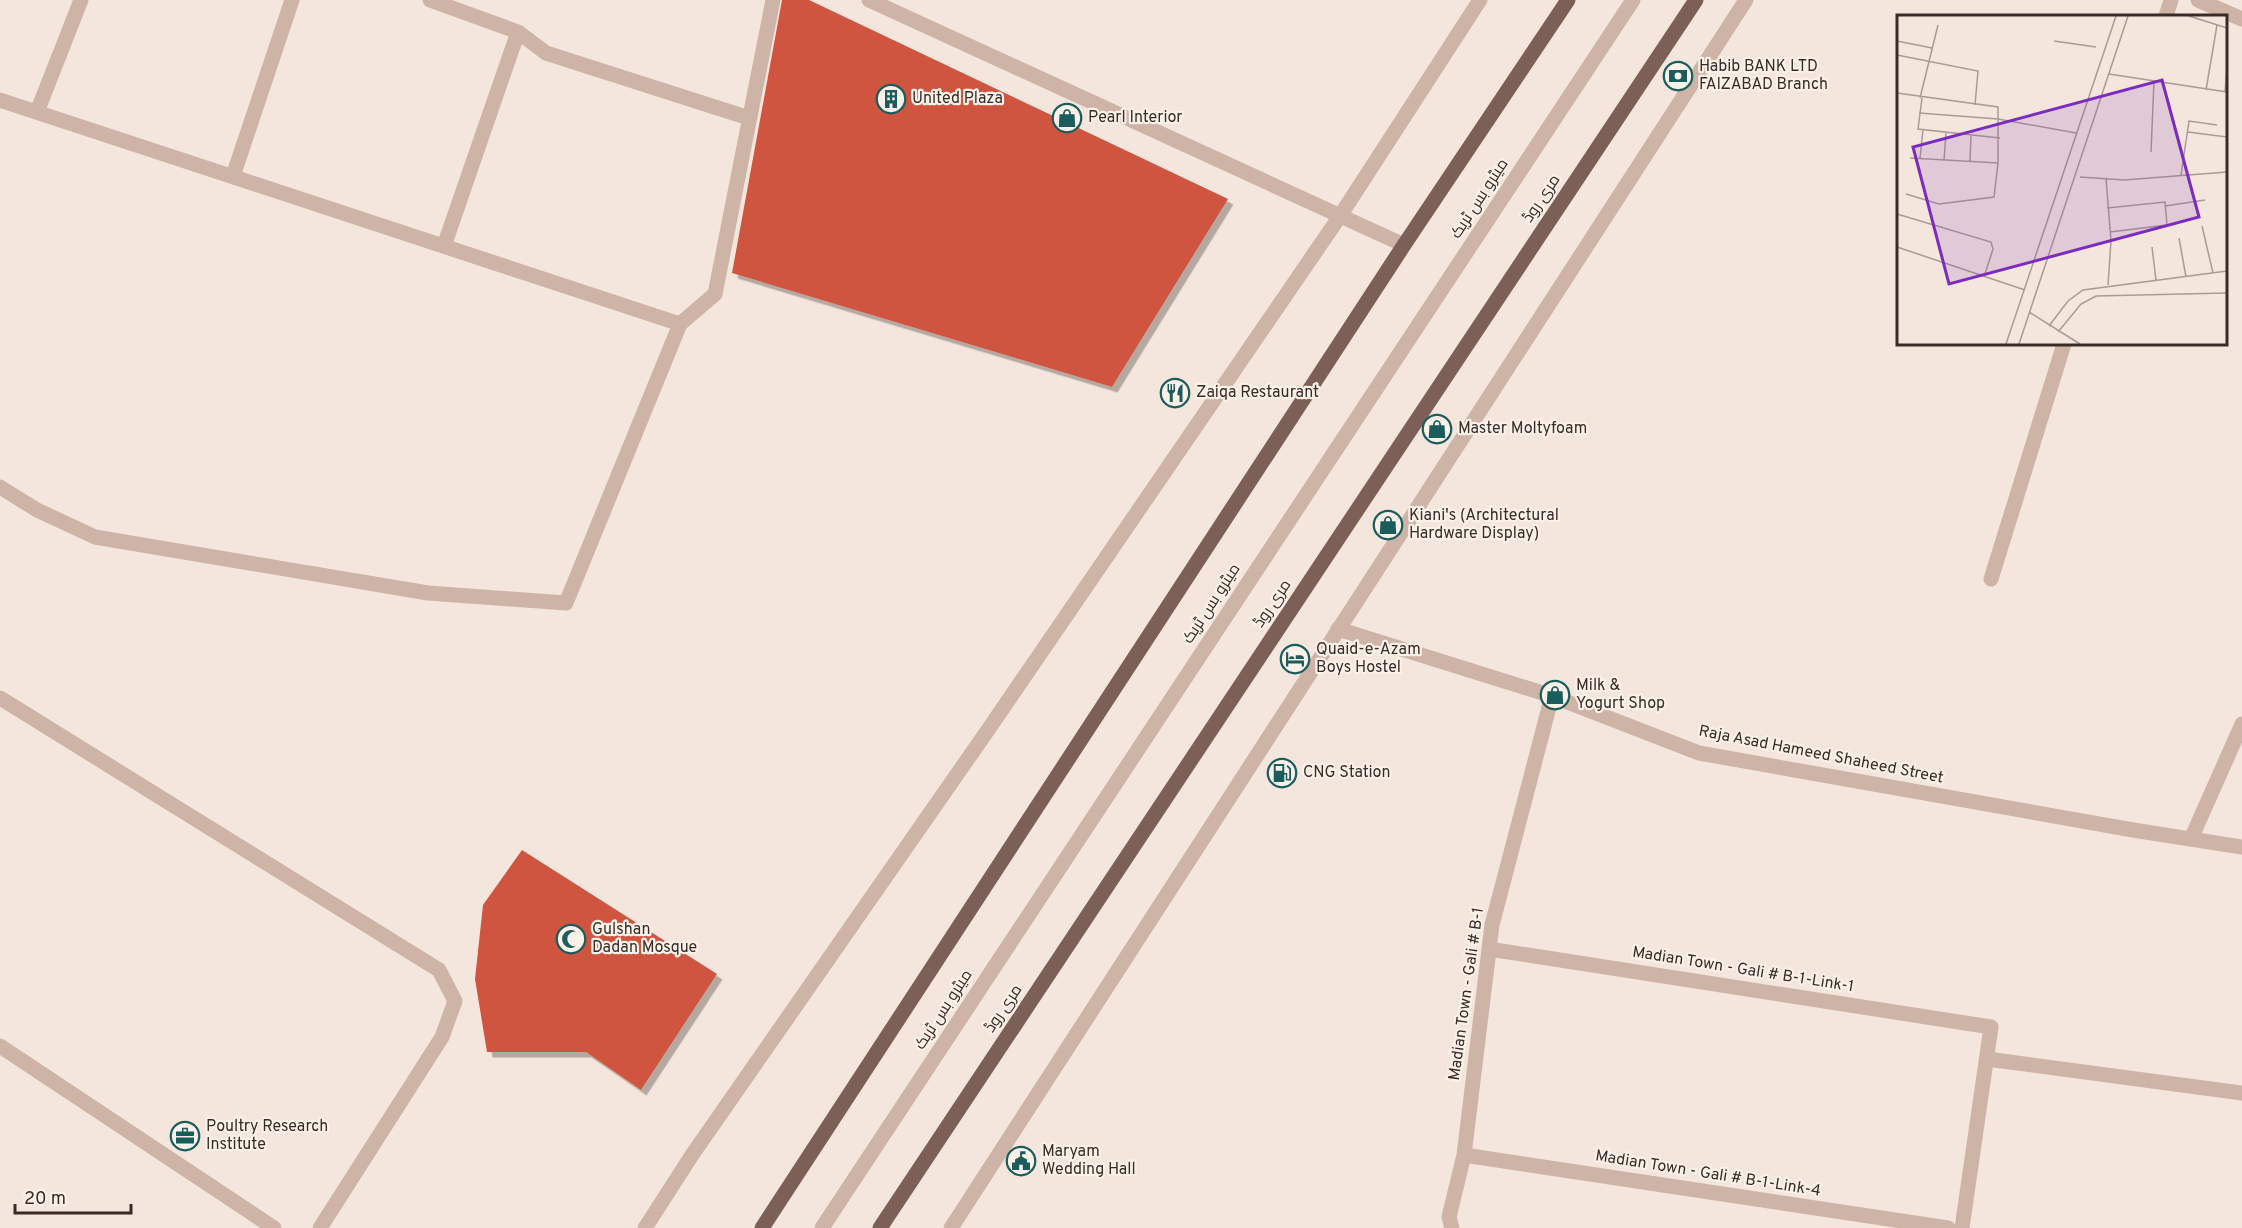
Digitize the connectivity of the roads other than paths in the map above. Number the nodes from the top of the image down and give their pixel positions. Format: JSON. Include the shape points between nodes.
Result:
{"nodes":[{"id":1,"x":81,"y":0,"type":"edge"},
{"id":2,"x":291,"y":0,"type":"edge"},
{"id":3,"x":430,"y":0,"type":"edge"},
{"id":4,"x":773,"y":0,"type":"edge"},
{"id":5,"x":869,"y":0,"type":"edge"},
{"id":6,"x":1480,"y":0,"type":"edge"},
{"id":7,"x":1568,"y":0,"type":"edge"},
{"id":8,"x":1633,"y":0,"type":"edge"},
{"id":9,"x":1696,"y":0,"type":"edge"},
{"id":10,"x":1746,"y":0,"type":"edge"},
{"id":11,"x":2171,"y":0,"type":"edge"},
{"id":12,"x":2198,"y":0,"type":"edge"},
{"id":13,"x":2166,"y":15,"type":"edge"},
{"id":14,"x":2242,"y":19,"type":"edge"},
{"id":15,"x":518,"y":32,"type":"junction"},
{"id":16,"x":0,"y":100,"type":"edge"},
{"id":17,"x":37,"y":112,"type":"junction"},
{"id":18,"x":749,"y":118,"type":"junction"},
{"id":19,"x":233,"y":177,"type":"junction"},
{"id":20,"x":1340,"y":216,"type":"junction"},
{"id":21,"x":1404,"y":245,"type":"junction"},
{"id":22,"x":444,"y":246,"type":"junction"},
{"id":23,"x":680,"y":324,"type":"junction"},
{"id":24,"x":2064,"y":345,"type":"edge"},
{"id":25,"x":0,"y":487,"type":"edge"},
{"id":26,"x":1991,"y":579,"type":"dead end"},
{"id":27,"x":1338,"y":629,"type":"junction"},
{"id":28,"x":1552,"y":696,"type":"junction"},
{"id":29,"x":0,"y":698,"type":"edge"},
{"id":30,"x":2242,"y":724,"type":"edge"},
{"id":31,"x":2191,"y":839,"type":"junction"},
{"id":32,"x":2242,"y":847,"type":"edge"},
{"id":33,"x":1489,"y":949,"type":"junction"},
{"id":34,"x":0,"y":1046,"type":"edge"},
{"id":35,"x":1987,"y":1059,"type":"junction"},
{"id":36,"x":2242,"y":1093,"type":"edge"},
{"id":37,"x":1464,"y":1155,"type":"junction"},
{"id":38,"x":274,"y":1228,"type":"edge"},
{"id":39,"x":320,"y":1228,"type":"edge"},
{"id":40,"x":645,"y":1228,"type":"edge"},
{"id":41,"x":762,"y":1228,"type":"edge"},
{"id":42,"x":822,"y":1228,"type":"edge"},
{"id":43,"x":880,"y":1228,"type":"edge"},
{"id":44,"x":951,"y":1228,"type":"edge"},
{"id":45,"x":1452,"y":1228,"type":"edge"},
{"id":46,"x":1948,"y":1228,"type":"edge"},
{"id":47,"x":1962,"y":1228,"type":"edge"}],
"edges":[{"from":1,"to":17,"type":"street"},
{"from":2,"to":19,"type":"street"},
{"from":3,"to":15,"type":"street"},
{"from":4,"to":18,"type":"street"},
{"from":5,"to":20,"type":"street"},
{"from":6,"to":20,"type":"street"},
{"from":7,"to":21,"type":"main road"},
{"from":8,"to":42,"type":"street","name":"میٹرو بس ٹریک"},
{"from":9,"to":43,"type":"main road","name":"مری روڈ"},
{"from":10,"to":27,"type":"street"},
{"from":11,"to":13,"type":"street"},
{"from":12,"to":14,"type":"street"},
{"from":15,"to":18,"type":"street","via":[[546,53]]},
{"from":15,"to":22,"type":"street"},
{"from":16,"to":17,"type":"street"},
{"from":17,"to":19,"type":"street"},
{"from":18,"to":23,"type":"street","via":[[715,294]]},
{"from":19,"to":22,"type":"street"},
{"from":20,"to":21,"type":"street"},
{"from":20,"to":40,"type":"street"},
{"from":21,"to":41,"type":"main road"},
{"from":22,"to":23,"type":"street"},
{"from":23,"to":25,"type":"street","via":[[566,603],[428,593],[95,537],[37,510]]},
{"from":24,"to":26,"type":"street"},
{"from":27,"to":28,"type":"street","name":"Raja Asad Hameed Shaheed Street"},
{"from":27,"to":44,"type":"street"},
{"from":28,"to":31,"type":"street","name":"Raja Asad Hameed Shaheed Street","via":[[1699,753]]},
{"from":28,"to":33,"type":"street","name":"Madian Town - Gali # B-1"},
{"from":29,"to":39,"type":"street","via":[[439,970],[455,1001],[442,1037]]},
{"from":30,"to":31,"type":"street"},
{"from":31,"to":32,"type":"street","name":"Raja Asad Hameed Shaheed Street"},
{"from":33,"to":35,"type":"street","name":"Madian Town - Gali # B-1-Link-1","via":[[1991,1027]]},
{"from":33,"to":37,"type":"street","name":"Madian Town - Gali # B-1"},
{"from":34,"to":38,"type":"street"},
{"from":35,"to":36,"type":"street"},
{"from":35,"to":47,"type":"street"},
{"from":37,"to":45,"type":"street","name":"Madian Town - Gali # B-1","via":[[1449,1217]]},
{"from":37,"to":46,"type":"street","name":"Madian Town - Gali # B-1-Link-4"}]}
